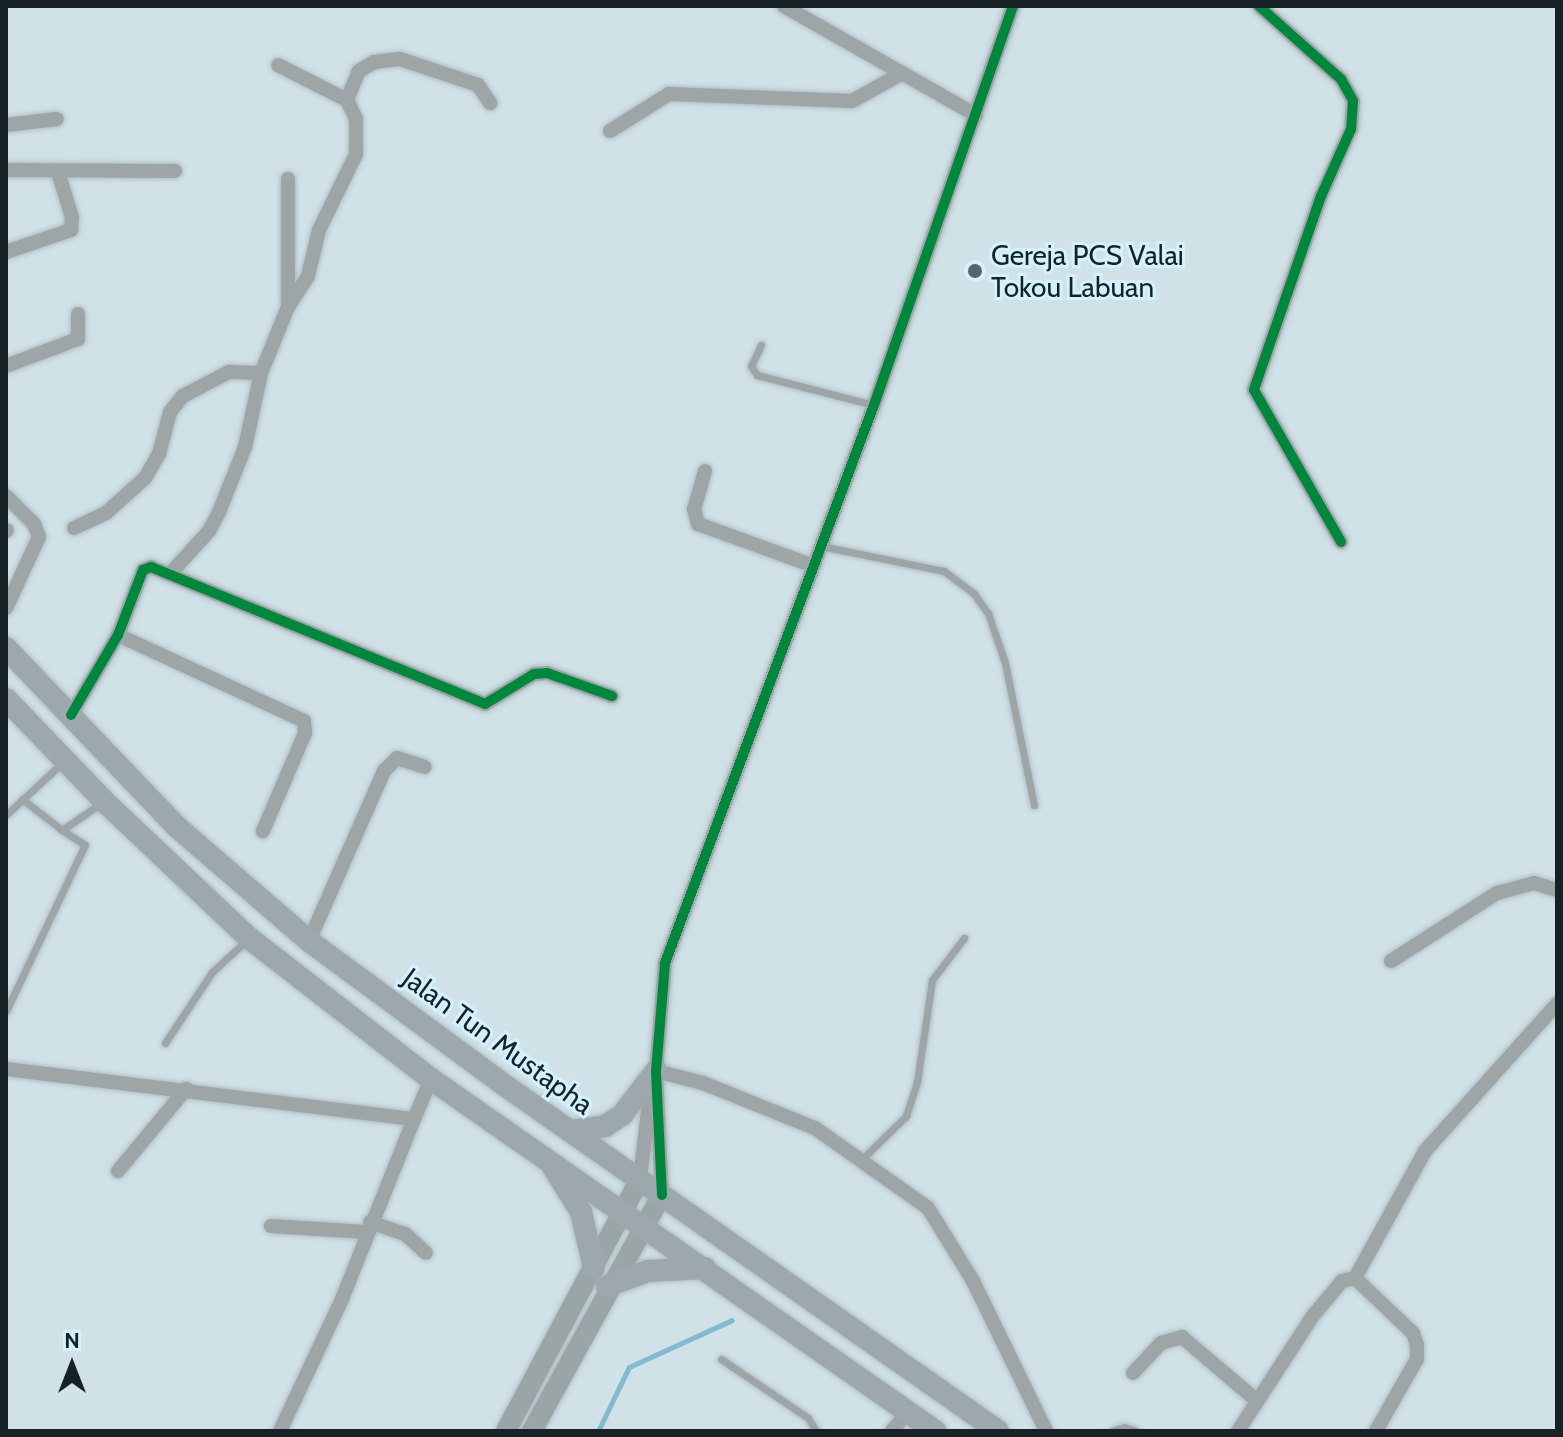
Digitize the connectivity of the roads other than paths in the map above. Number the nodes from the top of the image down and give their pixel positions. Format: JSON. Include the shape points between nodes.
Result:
{"nodes":[{"id":1,"x":784,"y":6,"type":"edge"},
{"id":2,"x":1013,"y":6,"type":"edge"},
{"id":3,"x":1259,"y":6,"type":"edge"},
{"id":4,"x":278,"y":65,"type":"dead end"},
{"id":5,"x":901,"y":74,"type":"junction"},
{"id":6,"x":347,"y":100,"type":"junction"},
{"id":7,"x":490,"y":103,"type":"dead end"},
{"id":8,"x":976,"y":115,"type":"junction"},
{"id":9,"x":57,"y":119,"type":"dead end"},
{"id":10,"x":6,"y":125,"type":"edge"},
{"id":11,"x":610,"y":131,"type":"dead end"},
{"id":12,"x":6,"y":170,"type":"edge"},
{"id":13,"x":175,"y":171,"type":"dead end"},
{"id":14,"x":58,"y":172,"type":"junction"},
{"id":15,"x":288,"y":179,"type":"dead end"},
{"id":16,"x":6,"y":252,"type":"edge"},
{"id":17,"x":288,"y":307,"type":"junction"},
{"id":18,"x":78,"y":314,"type":"dead end"},
{"id":19,"x":761,"y":345,"type":"dead end"},
{"id":20,"x":6,"y":366,"type":"edge"},
{"id":21,"x":261,"y":373,"type":"junction"},
{"id":22,"x":874,"y":405,"type":"junction"},
{"id":23,"x":705,"y":471,"type":"dead end"},
{"id":24,"x":6,"y":496,"type":"edge"},
{"id":25,"x":74,"y":528,"type":"dead end"},
{"id":26,"x":1341,"y":542,"type":"dead end"},
{"id":27,"x":821,"y":546,"type":"junction"},
{"id":28,"x":814,"y":566,"type":"junction"},
{"id":29,"x":170,"y":574,"type":"junction"},
{"id":30,"x":6,"y":608,"type":"edge"},
{"id":31,"x":118,"y":635,"type":"junction"},
{"id":32,"x":6,"y":648,"type":"edge"},
{"id":33,"x":612,"y":696,"type":"dead end"},
{"id":34,"x":6,"y":699,"type":"edge"},
{"id":35,"x":71,"y":715,"type":"junction"},
{"id":36,"x":64,"y":761,"type":"junction"},
{"id":37,"x":425,"y":767,"type":"dead end"},
{"id":38,"x":22,"y":799,"type":"junction"},
{"id":39,"x":104,"y":801,"type":"junction"},
{"id":40,"x":1034,"y":805,"type":"dead end"},
{"id":41,"x":6,"y":815,"type":"edge"},
{"id":42,"x":62,"y":830,"type":"junction"},
{"id":43,"x":263,"y":831,"type":"dead end"},
{"id":44,"x":1557,"y":890,"type":"edge"},
{"id":45,"x":249,"y":938,"type":"junction"},
{"id":46,"x":964,"y":938,"type":"dead end"},
{"id":47,"x":309,"y":941,"type":"junction"},
{"id":48,"x":1391,"y":961,"type":"dead end"},
{"id":49,"x":1557,"y":1004,"type":"edge"},
{"id":50,"x":6,"y":1011,"type":"edge"},
{"id":51,"x":165,"y":1043,"type":"dead end"},
{"id":52,"x":6,"y":1069,"type":"edge"},
{"id":53,"x":656,"y":1071,"type":"junction"},
{"id":54,"x":431,"y":1079,"type":"junction"},
{"id":55,"x":186,"y":1089,"type":"junction"},
{"id":56,"x":414,"y":1119,"type":"junction"},
{"id":57,"x":571,"y":1131,"type":"junction"},
{"id":58,"x":545,"y":1154,"type":"junction"},
{"id":59,"x":862,"y":1159,"type":"junction"},
{"id":60,"x":118,"y":1171,"type":"dead end"},
{"id":61,"x":640,"y":1179,"type":"junction"},
{"id":62,"x":662,"y":1195,"type":"junction"},
{"id":63,"x":624,"y":1211,"type":"junction"},
{"id":64,"x":645,"y":1225,"type":"junction"},
{"id":65,"x":271,"y":1226,"type":"dead end"},
{"id":66,"x":368,"y":1227,"type":"junction"},
{"id":67,"x":426,"y":1253,"type":"dead end"},
{"id":68,"x":711,"y":1271,"type":"junction"},
{"id":69,"x":600,"y":1277,"type":"junction"},
{"id":70,"x":1355,"y":1278,"type":"junction"},
{"id":71,"x":721,"y":1359,"type":"dead end"},
{"id":72,"x":1133,"y":1373,"type":"dead end"},
{"id":73,"x":1256,"y":1400,"type":"junction"},
{"id":74,"x":908,"y":1412,"type":"junction"},
{"id":75,"x":280,"y":1430,"type":"edge"},
{"id":76,"x":506,"y":1431,"type":"edge"},
{"id":77,"x":532,"y":1431,"type":"edge"},
{"id":78,"x":816,"y":1431,"type":"edge"},
{"id":79,"x":892,"y":1431,"type":"edge"},
{"id":80,"x":935,"y":1431,"type":"edge"},
{"id":81,"x":998,"y":1431,"type":"edge"},
{"id":82,"x":1046,"y":1431,"type":"edge"},
{"id":83,"x":1112,"y":1431,"type":"edge"},
{"id":84,"x":1136,"y":1431,"type":"edge"},
{"id":85,"x":1238,"y":1431,"type":"edge"},
{"id":86,"x":1376,"y":1431,"type":"edge"}],
"edges":[{"from":1,"to":5,"type":"street"},
{"from":2,"to":8,"type":"street"},
{"from":3,"to":26,"type":"street","via":[[1331,69],[1353,101],[1351,129],[1321,196],[1254,390]]},
{"from":4,"to":6,"type":"street"},
{"from":5,"to":8,"type":"street"},
{"from":5,"to":11,"type":"street","via":[[852,101],[669,94]]},
{"from":6,"to":7,"type":"street","via":[[359,71],[374,62],[400,59],[478,85]]},
{"from":6,"to":17,"type":"street","via":[[356,119],[356,154],[319,230],[308,276]]},
{"from":8,"to":22,"type":"street"},
{"from":9,"to":10,"type":"street"},
{"from":12,"to":14,"type":"street"},
{"from":13,"to":14,"type":"street"},
{"from":14,"to":16,"type":"street","via":[[71,230]]},
{"from":15,"to":17,"type":"street"},
{"from":17,"to":21,"type":"street"},
{"from":18,"to":20,"type":"street","via":[[78,339]]},
{"from":19,"to":22,"type":"lane","via":[[751,366],[757,375]]},
{"from":21,"to":25,"type":"street","via":[[229,372],[183,396],[170,412],[159,454],[145,478],[106,513]]},
{"from":21,"to":29,"type":"street","via":[[245,447],[219,512]]},
{"from":22,"to":27,"type":"street"},
{"from":23,"to":28,"type":"street","via":[[694,509],[698,524]]},
{"from":24,"to":30,"type":"street","via":[[34,524],[39,537]]},
{"from":27,"to":28,"type":"street"},
{"from":27,"to":40,"type":"lane","via":[[944,571],[974,594],[988,613],[1005,663]]},
{"from":28,"to":53,"type":"street","via":[[665,963]]},
{"from":29,"to":31,"type":"street","via":[[151,567],[143,570]]},
{"from":29,"to":33,"type":"street","via":[[485,704],[534,674]]},
{"from":31,"to":35,"type":"street"},
{"from":31,"to":43,"type":"street","via":[[304,721],[305,733]]},
{"from":32,"to":35,"type":"main road","name":"Jalan Tun Mustapha"},
{"from":34,"to":36,"type":"main road"},
{"from":35,"to":47,"type":"main road","name":"Jalan Tun Mustapha","via":[[177,827]]},
{"from":36,"to":38,"type":"lane"},
{"from":36,"to":39,"type":"main road"},
{"from":37,"to":47,"type":"street","via":[[397,758],[384,771]]},
{"from":38,"to":41,"type":"lane"},
{"from":38,"to":42,"type":"lane"},
{"from":39,"to":42,"type":"lane"},
{"from":39,"to":45,"type":"main road"},
{"from":42,"to":50,"type":"lane","via":[[85,845]]},
{"from":44,"to":48,"type":"street","via":[[1534,883],[1497,893]]},
{"from":45,"to":51,"type":"lane","via":[[212,972]]},
{"from":45,"to":54,"type":"main road"},
{"from":46,"to":59,"type":"lane","via":[[932,980],[917,1082],[906,1116]]},
{"from":47,"to":57,"type":"main road","name":"Jalan Tun Mustapha"},
{"from":49,"to":70,"type":"street","via":[[1425,1151]]},
{"from":52,"to":55,"type":"street"},
{"from":53,"to":57,"type":"main road","via":[[622,1115],[605,1126]]},
{"from":53,"to":59,"type":"street","via":[[703,1083],[815,1128]]},
{"from":53,"to":61,"type":"street","via":[[646,1098]]},
{"from":53,"to":62,"type":"street"},
{"from":54,"to":56,"type":"street"},
{"from":54,"to":58,"type":"main road"},
{"from":55,"to":56,"type":"street"},
{"from":55,"to":60,"type":"street"},
{"from":56,"to":66,"type":"street"},
{"from":57,"to":61,"type":"main road","name":"Jalan Tun Mustapha"},
{"from":58,"to":63,"type":"main road"},
{"from":58,"to":69,"type":"main road","via":[[581,1212]]},
{"from":59,"to":82,"type":"street","via":[[928,1208],[947,1232]]},
{"from":61,"to":62,"type":"main road","name":"Jalan Tun Mustapha"},
{"from":61,"to":63,"type":"main road"},
{"from":62,"to":64,"type":"main road"},
{"from":62,"to":81,"type":"main road","name":"Jalan Tun Mustapha"},
{"from":63,"to":64,"type":"main road"},
{"from":63,"to":69,"type":"main road"},
{"from":64,"to":68,"type":"main road"},
{"from":64,"to":69,"type":"main road"},
{"from":65,"to":66,"type":"street"},
{"from":66,"to":67,"type":"street","via":[[405,1234]]},
{"from":66,"to":75,"type":"street","via":[[342,1299]]},
{"from":68,"to":69,"type":"main road"},
{"from":68,"to":74,"type":"main road"},
{"from":69,"to":76,"type":"main road"},
{"from":69,"to":77,"type":"main road"},
{"from":70,"to":73,"type":"street","via":[[1342,1281],[1330,1295]]},
{"from":70,"to":86,"type":"street","via":[[1403,1322],[1417,1345],[1417,1359]]},
{"from":71,"to":78,"type":"lane","via":[[808,1418]]},
{"from":72,"to":73,"type":"street","via":[[1161,1343],[1182,1337]]},
{"from":73,"to":85,"type":"street"},
{"from":74,"to":79,"type":"street"},
{"from":74,"to":80,"type":"main road"},
{"from":83,"to":84,"type":"lane"}]}
